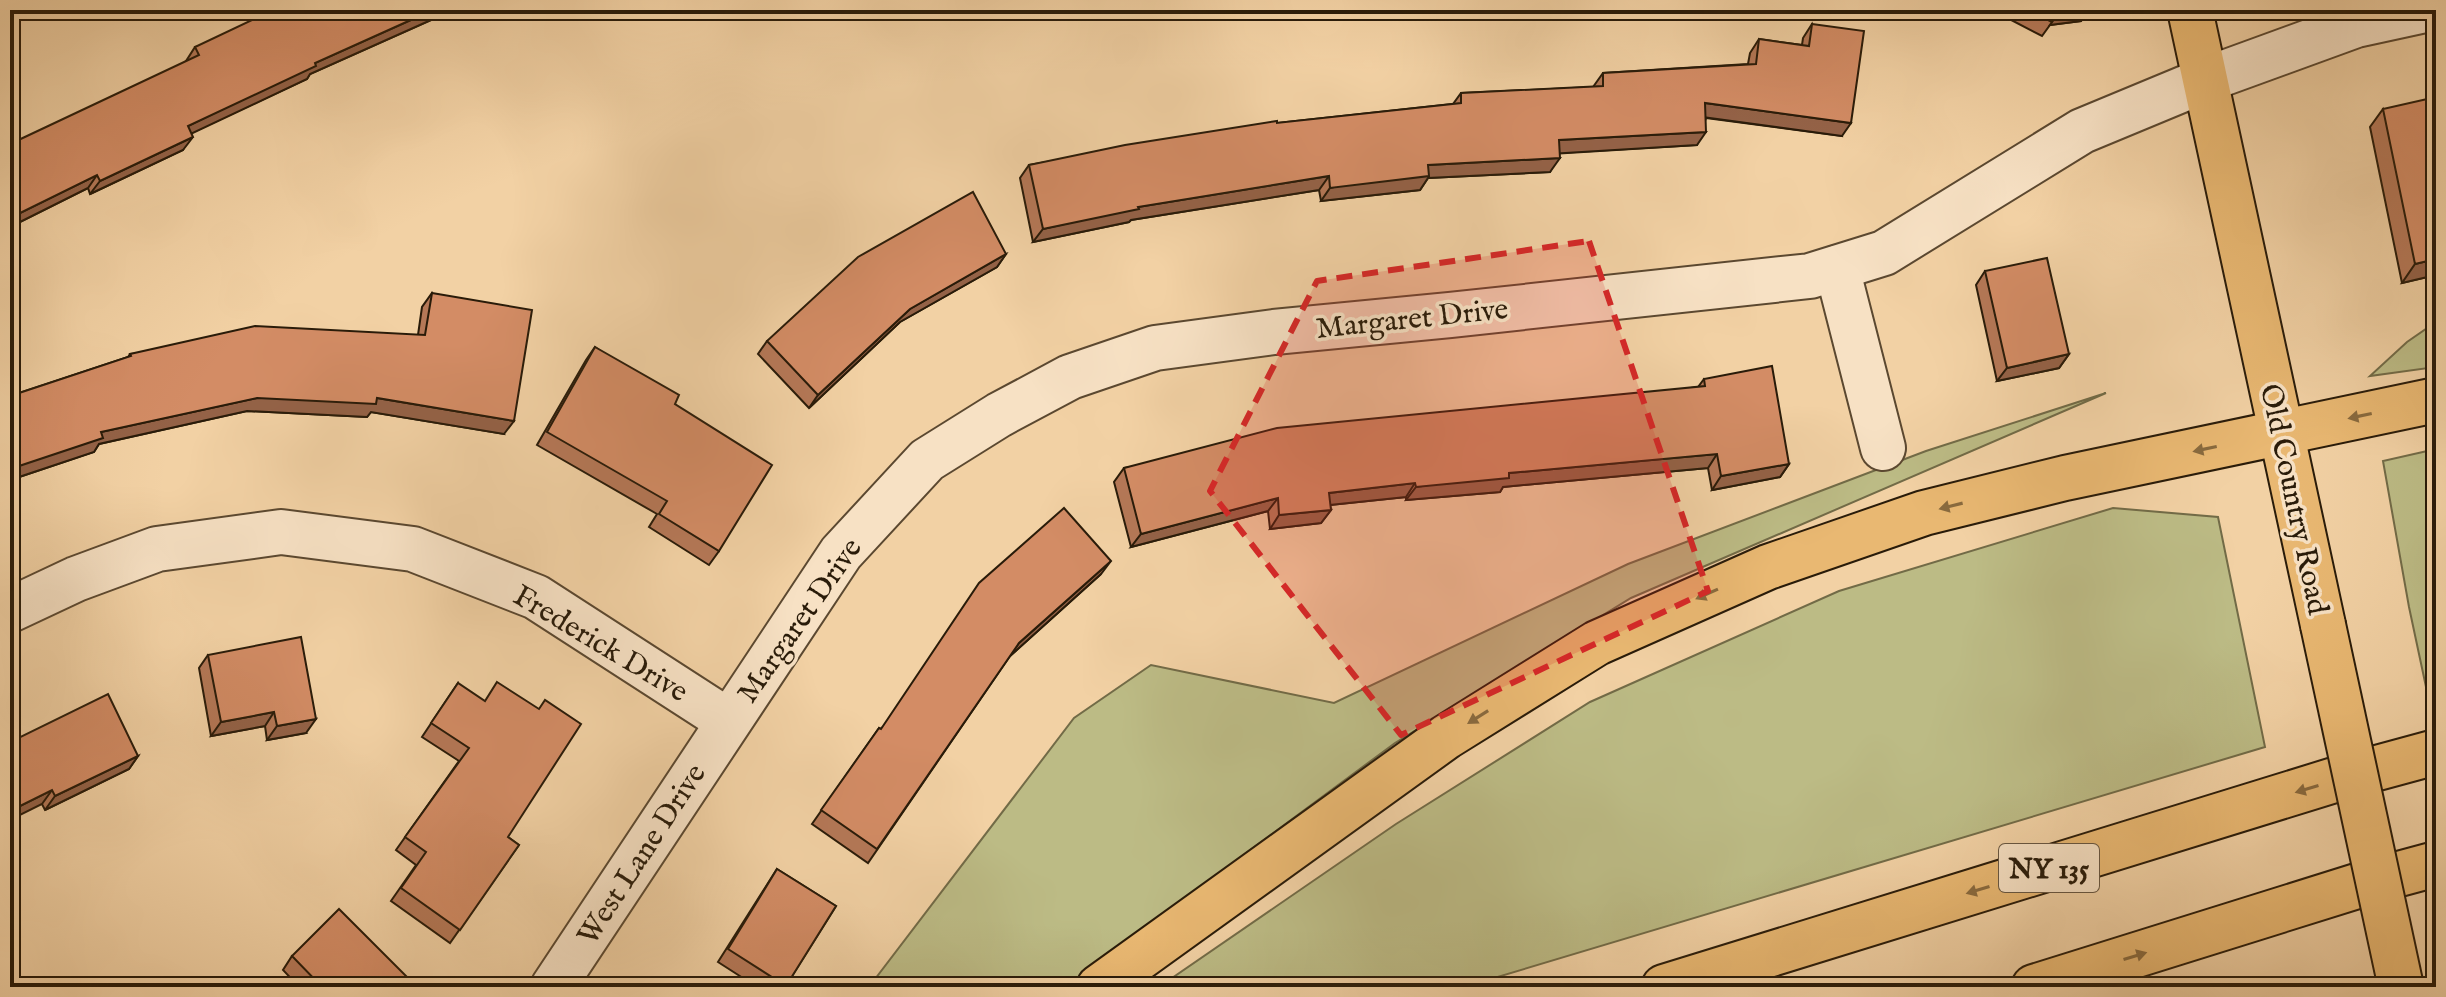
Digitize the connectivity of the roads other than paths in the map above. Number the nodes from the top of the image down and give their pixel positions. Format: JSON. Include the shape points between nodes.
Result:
{"nodes":[{"id":1,"x":2190,"y":10,"type":"edge"},
{"id":2,"x":2425,"y":10,"type":"edge"},
{"id":3,"x":2205,"y":80,"type":"junction"},
{"id":4,"x":1837,"y":268,"type":"junction"},
{"id":5,"x":2436,"y":400,"type":"edge"},
{"id":6,"x":2281,"y":433,"type":"junction"},
{"id":7,"x":1883,"y":448,"type":"dead end"},
{"id":8,"x":10,"y":610,"type":"edge"},
{"id":9,"x":728,"y":721,"type":"junction"},
{"id":10,"x":2436,"y":752,"type":"edge"},
{"id":11,"x":2436,"y":864,"type":"edge"},
{"id":12,"x":553,"y":987,"type":"edge"},
{"id":13,"x":1099,"y":987,"type":"edge"},
{"id":14,"x":1664,"y":987,"type":"edge"},
{"id":15,"x":2034,"y":987,"type":"edge"},
{"id":16,"x":2401,"y":987,"type":"edge"}],
"edges":[{"from":1,"to":3,"type":"main road","name":"Old Country Road"},
{"from":2,"to":3,"type":"street","name":"Margaret Drive","via":[[2356,25]]},
{"from":3,"to":4,"type":"street","name":"Margaret Drive","via":[[2082,131],[1884,253]]},
{"from":3,"to":6,"type":"main road","name":"Old Country Road"},
{"from":4,"to":7,"type":"street"},
{"from":4,"to":9,"type":"street","name":"Margaret Drive","via":[[1810,276],[1155,348],[1070,377],[927,460],[841,553]]},
{"from":5,"to":6,"type":"main road","one_way":true},
{"from":6,"to":13,"type":"main road","one_way":true,"via":[[1924,513],[1768,567],[1597,643],[1446,737]]},
{"from":6,"to":16,"type":"main road","name":"Old Country Road","bridge":true},
{"from":8,"to":9,"type":"street","name":"Frederick Drive","via":[[157,549],[281,532],[413,549],[536,597]]},
{"from":9,"to":12,"type":"street","name":"West Lane Drive"},
{"from":10,"to":14,"type":"main road","number":"NY 135","one_way":true},
{"from":15,"to":11,"type":"main road","one_way":true}]}
